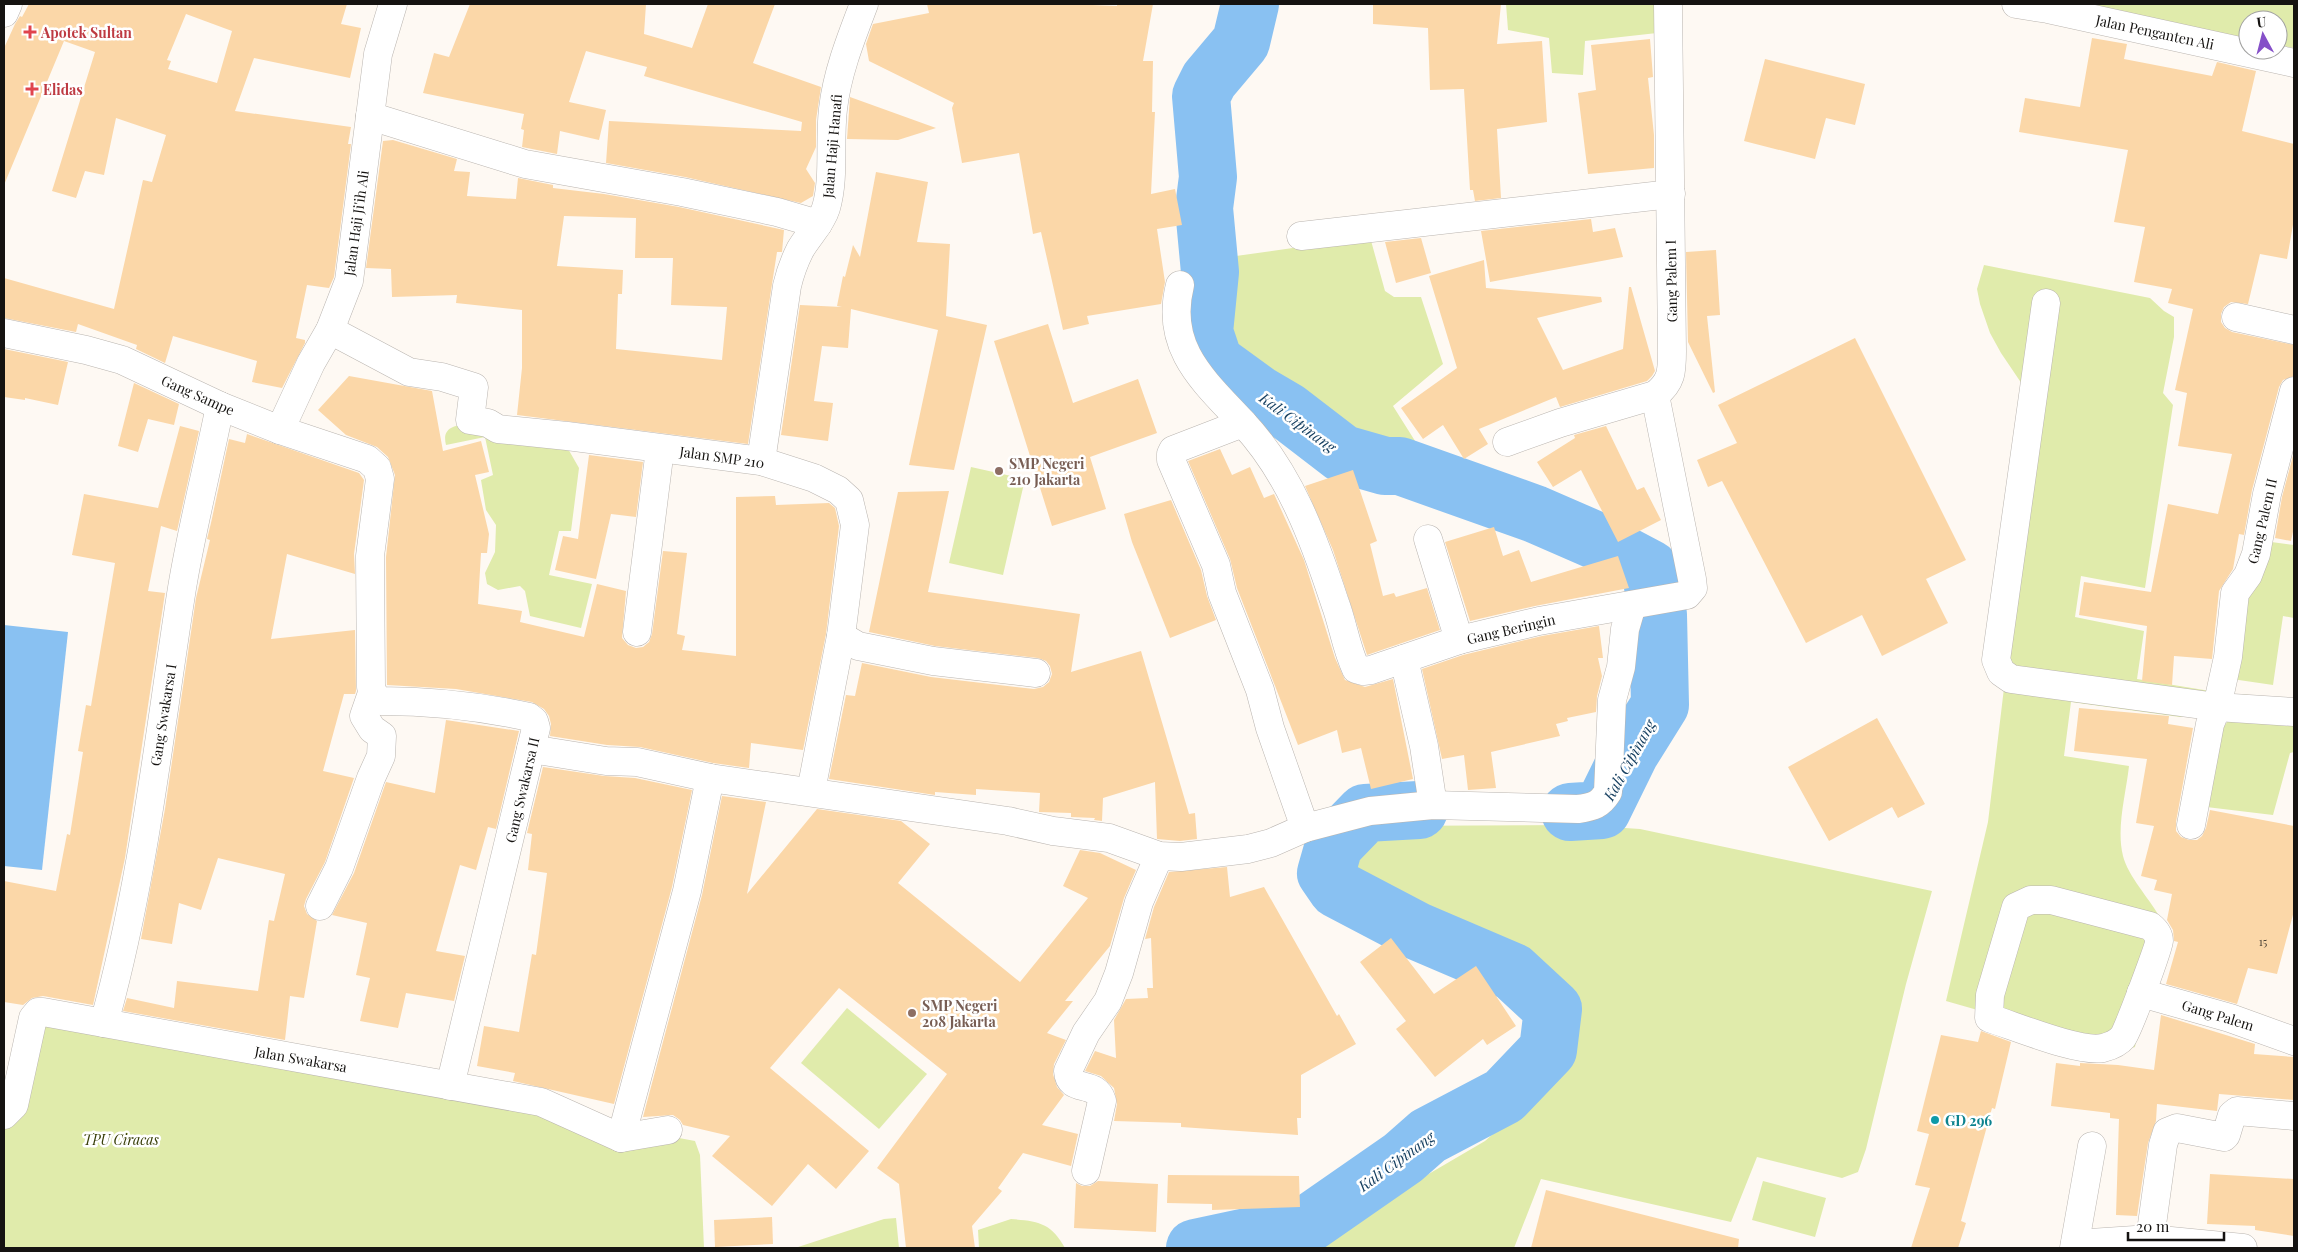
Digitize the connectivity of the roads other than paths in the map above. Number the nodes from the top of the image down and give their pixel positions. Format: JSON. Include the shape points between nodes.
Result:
{"nodes":[{"id":1,"x":8,"y":4,"type":"edge"},
{"id":2,"x":393,"y":4,"type":"edge"},
{"id":3,"x":864,"y":4,"type":"edge"},
{"id":4,"x":1668,"y":4,"type":"edge"},
{"id":5,"x":2016,"y":4,"type":"edge"},
{"id":6,"x":4,"y":13,"type":"edge"},
{"id":7,"x":2294,"y":63,"type":"edge"},
{"id":8,"x":370,"y":116,"type":"junction"},
{"id":9,"x":1670,"y":194,"type":"junction"},
{"id":10,"x":818,"y":224,"type":"junction"},
{"id":11,"x":1301,"y":236,"type":"dead end"},
{"id":12,"x":1180,"y":285,"type":"dead end"},
{"id":13,"x":2046,"y":302,"type":"dead end"},
{"id":14,"x":2236,"y":317,"type":"dead end"},
{"id":15,"x":330,"y":330,"type":"junction"},
{"id":16,"x":2294,"y":330,"type":"edge"},
{"id":17,"x":4,"y":333,"type":"edge"},
{"id":18,"x":2294,"y":391,"type":"edge"},
{"id":19,"x":1655,"y":395,"type":"junction"},
{"id":20,"x":220,"y":406,"type":"junction"},
{"id":21,"x":1243,"y":423,"type":"junction"},
{"id":22,"x":280,"y":430,"type":"junction"},
{"id":23,"x":1507,"y":442,"type":"dead end"},
{"id":24,"x":660,"y":449,"type":"junction"},
{"id":25,"x":761,"y":461,"type":"junction"},
{"id":26,"x":1428,"y":539,"type":"dead end"},
{"id":27,"x":1634,"y":604,"type":"junction"},
{"id":28,"x":637,"y":632,"type":"dead end"},
{"id":29,"x":840,"y":636,"type":"junction"},
{"id":30,"x":1460,"y":640,"type":"junction"},
{"id":31,"x":1404,"y":659,"type":"junction"},
{"id":32,"x":1036,"y":673,"type":"dead end"},
{"id":33,"x":372,"y":693,"type":"junction"},
{"id":34,"x":2217,"y":707,"type":"junction"},
{"id":35,"x":2294,"y":712,"type":"edge"},
{"id":36,"x":532,"y":749,"type":"junction"},
{"id":37,"x":710,"y":778,"type":"junction"},
{"id":38,"x":811,"y":791,"type":"junction"},
{"id":39,"x":1434,"y":805,"type":"junction"},
{"id":40,"x":2191,"y":825,"type":"dead end"},
{"id":41,"x":1305,"y":828,"type":"junction"},
{"id":42,"x":1159,"y":856,"type":"junction"},
{"id":43,"x":320,"y":906,"type":"dead end"},
{"id":44,"x":2141,"y":993,"type":"junction"},
{"id":45,"x":104,"y":1023,"type":"junction"},
{"id":46,"x":2294,"y":1041,"type":"edge"},
{"id":47,"x":450,"y":1086,"type":"junction"},
{"id":48,"x":4,"y":1115,"type":"edge"},
{"id":49,"x":2294,"y":1116,"type":"edge"},
{"id":50,"x":668,"y":1130,"type":"dead end"},
{"id":51,"x":621,"y":1138,"type":"junction"},
{"id":52,"x":2092,"y":1146,"type":"dead end"},
{"id":53,"x":1086,"y":1171,"type":"dead end"},
{"id":54,"x":2150,"y":1239,"type":"junction"},
{"id":55,"x":2075,"y":1246,"type":"edge"},
{"id":56,"x":2237,"y":1247,"type":"edge"}],
"edges":[{"from":1,"to":6,"type":"street"},
{"from":2,"to":8,"type":"street","name":"Jalan Haji Ji'ih Ali","via":[[378,54]]},
{"from":3,"to":10,"type":"street","name":"Jalan Haji Hanafi","via":[[847,48],[833,109],[829,193],[826,209]]},
{"from":4,"to":9,"type":"street","name":"Gang Palem I"},
{"from":5,"to":7,"type":"street","name":"Jalan Penganten Ali"},
{"from":8,"to":10,"type":"street","via":[[525,164],[682,192]]},
{"from":8,"to":15,"type":"street","name":"Jalan Haji Ji'ih Ali","via":[[348,281]]},
{"from":9,"to":11,"type":"street"},
{"from":9,"to":19,"type":"street","name":"Gang Palem I","via":[[1672,370],[1667,386]]},
{"from":10,"to":25,"type":"street","name":"Jalan Haji Hanafi","via":[[800,250],[789,277]]},
{"from":12,"to":21,"type":"street","via":[[1175,316],[1179,337],[1190,363]]},
{"from":13,"to":34,"type":"street","via":[[1996,660],[2000,672],[2011,679]]},
{"from":14,"to":16,"type":"street"},
{"from":15,"to":22,"type":"street","name":"Jalan Haji Ji'ih Ali"},
{"from":15,"to":24,"type":"street","name":"Jalan SMP 210","via":[[409,372],[442,377],[474,388],[470,420],[488,423],[498,429]]},
{"from":17,"to":20,"type":"street","name":"Gang Sampe","via":[[122,360]]},
{"from":18,"to":34,"type":"street","name":"Gang Palem II","via":[[2267,494],[2255,559],[2235,593],[2228,657]]},
{"from":19,"to":23,"type":"street"},
{"from":19,"to":27,"type":"street","name":"Gang Beringin","via":[[1692,588],[1687,594]]},
{"from":20,"to":22,"type":"street","name":"Gang Sampe"},
{"from":20,"to":45,"type":"street","name":"Gang Swakarsa I","via":[[183,584],[119,970]]},
{"from":21,"to":31,"type":"street","via":[[1272,458],[1292,494],[1320,558],[1356,668],[1371,670]]},
{"from":21,"to":41,"type":"street","via":[[1173,450],[1171,460],[1216,565],[1222,592],[1251,666]]},
{"from":22,"to":33,"type":"street","name":"Gang Sampe","via":[[367,459],[377,468],[380,479],[370,556]]},
{"from":24,"to":25,"type":"street","name":"Jalan SMP 210"},
{"from":24,"to":28,"type":"street"},
{"from":25,"to":29,"type":"street","name":"Jalan SMP 210","via":[[814,478],[838,490],[849,500],[855,525]]},
{"from":26,"to":30,"type":"street","name":"Gang Beringin"},
{"from":27,"to":30,"type":"street","name":"Gang Beringin","via":[[1539,621]]},
{"from":27,"to":39,"type":"street","via":[[1625,629],[1621,667],[1612,700],[1608,792],[1602,802],[1592,808],[1578,809]]},
{"from":29,"to":32,"type":"street","via":[[858,646],[933,661]]},
{"from":29,"to":38,"type":"street","name":"Jalan SMP 210"},
{"from":30,"to":31,"type":"street"},
{"from":31,"to":39,"type":"street"},
{"from":33,"to":36,"type":"street","name":"Gang Swakarsa II","via":[[380,701],[472,706],[529,717],[536,728]]},
{"from":33,"to":43,"type":"street","via":[[364,716],[372,729],[382,736],[381,756],[339,868]]},
{"from":34,"to":35,"type":"street"},
{"from":34,"to":40,"type":"street","name":"Gang Palem II","via":[[2210,724]]},
{"from":36,"to":37,"type":"street","via":[[606,761],[637,762]]},
{"from":36,"to":47,"type":"street","name":"Gang Swakarsa II"},
{"from":37,"to":38,"type":"street"},
{"from":37,"to":51,"type":"street","via":[[687,891]]},
{"from":38,"to":42,"type":"street","via":[[1108,838]]},
{"from":39,"to":41,"type":"street","via":[[1370,811]]},
{"from":41,"to":42,"type":"street","via":[[1248,849]]},
{"from":42,"to":53,"type":"street","via":[[1138,902],[1108,1001],[1086,1033],[1068,1071],[1072,1084],[1095,1090],[1102,1101]]},
{"from":44,"to":44,"type":"street","via":[[2124,1036],[2115,1044],[2102,1048],[2077,1046],[1989,1018],[1990,995],[2016,907],[2031,900],[2050,900],[2150,926],[2157,931],[2160,942]]},
{"from":44,"to":46,"type":"street","name":"Gang Palem","via":[[2230,1018]]},
{"from":45,"to":47,"type":"street","name":"Jalan Swakarsa"},
{"from":45,"to":48,"type":"street","name":"Jalan Swakarsa","via":[[43,1012],[35,1015],[14,1105]]},
{"from":47,"to":51,"type":"street","name":"Jalan Swakarsa","via":[[541,1102]]},
{"from":49,"to":54,"type":"street","via":[[2237,1111],[2232,1115],[2226,1135],[2221,1138],[2177,1128],[2169,1130],[2163,1145]]},
{"from":50,"to":51,"type":"street"},
{"from":52,"to":55,"type":"street"},
{"from":54,"to":55,"type":"street"},
{"from":54,"to":56,"type":"street"}]}
